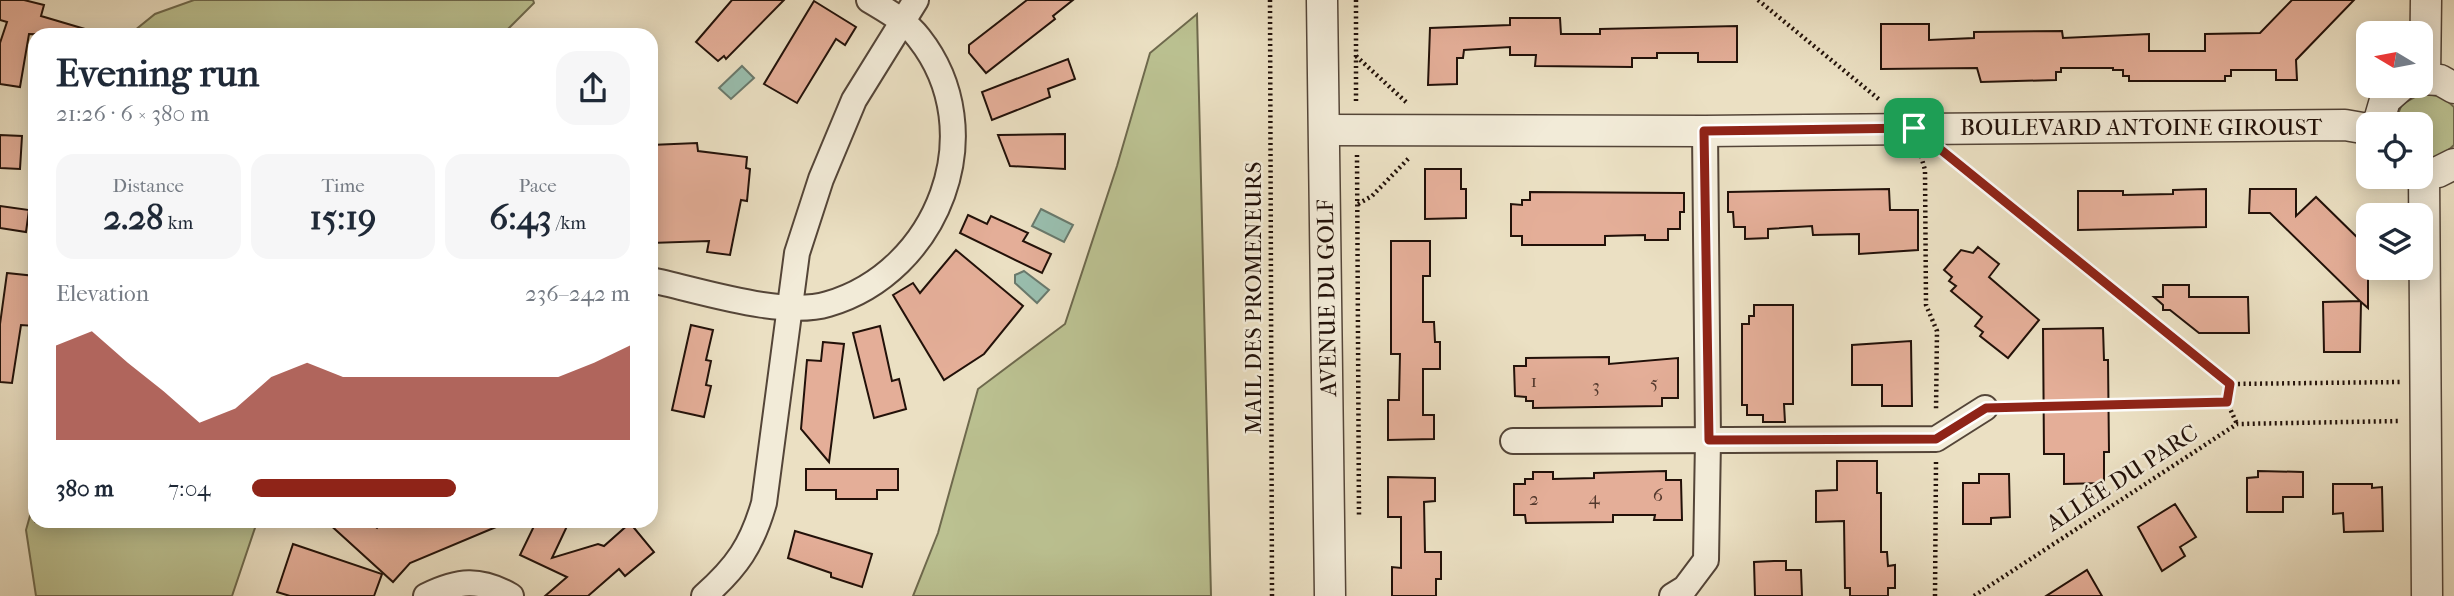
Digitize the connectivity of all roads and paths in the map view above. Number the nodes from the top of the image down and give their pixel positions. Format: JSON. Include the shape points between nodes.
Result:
{"nodes":[{"id":1,"x":869,"y":0,"type":"edge"},
{"id":2,"x":916,"y":0,"type":"edge"},
{"id":3,"x":1270,"y":0,"type":"edge"},
{"id":4,"x":1322,"y":0,"type":"edge"},
{"id":5,"x":1356,"y":0,"type":"edge"},
{"id":6,"x":1758,"y":0,"type":"edge"},
{"id":7,"x":2426,"y":0,"type":"edge"},
{"id":8,"x":901,"y":20,"type":"junction"},
{"id":9,"x":2423,"y":21,"type":"edge"},
{"id":10,"x":2433,"y":80,"type":"edge"},
{"id":11,"x":2454,"y":88,"type":"edge"},
{"id":12,"x":2356,"y":127,"type":"edge"},
{"id":13,"x":1914,"y":128,"type":"junction"},
{"id":14,"x":1325,"y":130,"type":"junction"},
{"id":15,"x":1356,"y":130,"type":"junction"},
{"id":16,"x":1704,"y":131,"type":"junction"},
{"id":17,"x":2454,"y":164,"type":"edge"},
{"id":18,"x":2433,"y":173,"type":"edge"},
{"id":19,"x":2422,"y":189,"type":"edge"},
{"id":20,"x":658,"y":281,"type":"edge"},
{"id":21,"x":789,"y":309,"type":"junction"},
{"id":22,"x":2425,"y":382,"type":"junction"},
{"id":23,"x":2230,"y":384,"type":"junction"},
{"id":24,"x":2227,"y":402,"type":"junction"},
{"id":25,"x":1986,"y":408,"type":"joint"},
{"id":26,"x":2425,"y":421,"type":"junction"},
{"id":27,"x":2237,"y":424,"type":"junction"},
{"id":28,"x":1936,"y":439,"type":"junction"},
{"id":29,"x":1709,"y":440,"type":"junction"},
{"id":30,"x":1513,"y":441,"type":"dead end"},
{"id":31,"x":1359,"y":527,"type":"dead end"},
{"id":32,"x":426,"y":596,"type":"edge"},
{"id":33,"x":510,"y":596,"type":"edge"},
{"id":34,"x":704,"y":596,"type":"edge"},
{"id":35,"x":1272,"y":596,"type":"edge"},
{"id":36,"x":1330,"y":596,"type":"edge"},
{"id":37,"x":1672,"y":596,"type":"edge"},
{"id":38,"x":1936,"y":596,"type":"edge"},
{"id":39,"x":1974,"y":596,"type":"edge"},
{"id":40,"x":2427,"y":596,"type":"edge"}],
"edges":[{"from":1,"to":8,"type":"street"},
{"from":2,"to":8,"type":"street"},
{"from":3,"to":35,"type":"path","name":"MAIL DES PROMENEURS"},
{"from":4,"to":14,"type":"street","name":"AVENUE DU GOLF"},
{"from":5,"to":15,"type":"path"},
{"from":6,"to":13,"type":"path"},
{"from":7,"to":9,"type":"street"},
{"from":8,"to":21,"type":"street","via":[[854,100],[821,178],[797,253]]},
{"from":8,"to":21,"type":"street","via":[[920,39],[941,76],[951,112],[953,145],[936,213],[918,245],[871,288],[827,305]]},
{"from":10,"to":11,"type":"street"},
{"from":12,"to":13,"type":"street","name":"BOULEVARD ANTOINE GIROUST"},
{"from":13,"to":16,"type":"street","name":"BOULEVARD ANTOINE GIROUST"},
{"from":13,"to":23,"type":"path"},
{"from":13,"to":28,"type":"path","via":[[1925,170],[1926,305],[1937,331]]},
{"from":14,"to":15,"type":"street","name":"BOULEVARD ANTOINE GIROUST"},
{"from":14,"to":36,"type":"street","name":"AVENUE DU GOLF"},
{"from":15,"to":16,"type":"street","name":"BOULEVARD ANTOINE GIROUST"},
{"from":15,"to":31,"type":"path"},
{"from":16,"to":29,"type":"street"},
{"from":17,"to":18,"type":"street"},
{"from":19,"to":22,"type":"street"},
{"from":20,"to":21,"type":"street"},
{"from":21,"to":34,"type":"street","via":[[764,503],[755,536],[731,572]]},
{"from":22,"to":23,"type":"path"},
{"from":22,"to":26,"type":"street"},
{"from":23,"to":24,"type":"path"},
{"from":24,"to":25,"type":"path"},
{"from":24,"to":27,"type":"path"},
{"from":25,"to":28,"type":"street"},
{"from":26,"to":27,"type":"path"},
{"from":26,"to":40,"type":"street"},
{"from":27,"to":39,"type":"path","name":"ALLÉE DU PARC"},
{"from":28,"to":29,"type":"street"},
{"from":28,"to":38,"type":"path"},
{"from":29,"to":30,"type":"street"},
{"from":29,"to":37,"type":"street","via":[[1706,560],[1685,588]]},
{"from":32,"to":33,"type":"street","via":[[454,585],[488,583]]}]}
